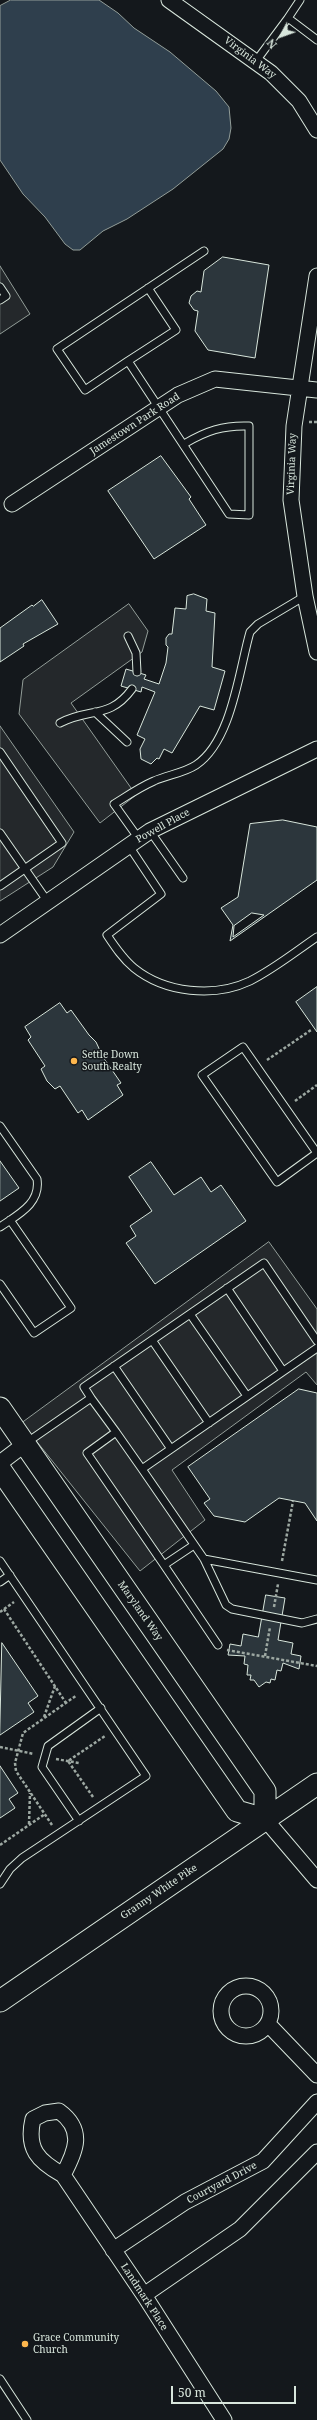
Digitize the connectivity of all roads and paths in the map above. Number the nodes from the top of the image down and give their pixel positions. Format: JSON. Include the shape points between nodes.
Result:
{"nodes":[{"id":1,"x":169,"y":0,"type":"edge"},
{"id":2,"x":300,"y":0,"type":"edge"},
{"id":3,"x":288,"y":18,"type":"junction"},
{"id":4,"x":317,"y":40,"type":"edge"},
{"id":5,"x":256,"y":61,"type":"junction"},
{"id":6,"x":317,"y":130,"type":"edge"},
{"id":7,"x":204,"y":251,"type":"dead end"},
{"id":8,"x":317,"y":276,"type":"edge"},
{"id":9,"x":0,"y":287,"type":"edge"},
{"id":10,"x":148,"y":288,"type":"junction"},
{"id":11,"x":0,"y":300,"type":"edge"},
{"id":12,"x":128,"y":361,"type":"junction"},
{"id":13,"x":299,"y":388,"type":"junction"},
{"id":14,"x":317,"y":390,"type":"edge"},
{"id":15,"x":160,"y":407,"type":"junction"},
{"id":16,"x":184,"y":444,"type":"junction"},
{"id":17,"x":12,"y":504,"type":"dead end"},
{"id":18,"x":305,"y":596,"type":"junction"},
{"id":19,"x":128,"y":636,"type":"dead end"},
{"id":20,"x":317,"y":652,"type":"edge"},
{"id":21,"x":136,"y":672,"type":"dead end"},
{"id":22,"x":132,"y":689,"type":"dead end"},
{"id":23,"x":95,"y":712,"type":"junction"},
{"id":24,"x":60,"y":723,"type":"dead end"},
{"id":25,"x":127,"y":742,"type":"dead end"},
{"id":26,"x":317,"y":749,"type":"edge"},
{"id":27,"x":0,"y":752,"type":"edge"},
{"id":28,"x":0,"y":833,"type":"edge"},
{"id":29,"x":140,"y":838,"type":"junction"},
{"id":30,"x":25,"y":869,"type":"junction"},
{"id":31,"x":182,"y":878,"type":"dead end"},
{"id":32,"x":0,"y":886,"type":"edge"},
{"id":33,"x":48,"y":902,"type":"junction"},
{"id":34,"x":0,"y":935,"type":"edge"},
{"id":35,"x":317,"y":937,"type":"edge"},
{"id":36,"x":311,"y":1030,"type":"dead end"},
{"id":37,"x":257,"y":1067,"type":"junction"},
{"id":38,"x":317,"y":1085,"type":"edge"},
{"id":39,"x":285,"y":1108,"type":"junction"},
{"id":40,"x":0,"y":1126,"type":"edge"},
{"id":41,"x":317,"y":1153,"type":"edge"},
{"id":42,"x":10,"y":1220,"type":"junction"},
{"id":43,"x":0,"y":1227,"type":"edge"},
{"id":44,"x":0,"y":1284,"type":"edge"},
{"id":45,"x":227,"y":1288,"type":"junction"},
{"id":46,"x":190,"y":1314,"type":"junction"},
{"id":47,"x":152,"y":1340,"type":"junction"},
{"id":48,"x":317,"y":1341,"type":"edge"},
{"id":49,"x":317,"y":1348,"type":"edge"},
{"id":50,"x":114,"y":1366,"type":"junction"},
{"id":51,"x":283,"y":1371,"type":"junction"},
{"id":52,"x":247,"y":1396,"type":"junction"},
{"id":53,"x":91,"y":1398,"type":"junction"},
{"id":54,"x":0,"y":1408,"type":"edge"},
{"id":55,"x":209,"y":1423,"type":"junction"},
{"id":56,"x":116,"y":1432,"type":"junction"},
{"id":57,"x":25,"y":1444,"type":"junction"},
{"id":58,"x":171,"y":1449,"type":"junction"},
{"id":59,"x":0,"y":1464,"type":"edge"},
{"id":60,"x":0,"y":1469,"type":"edge"},
{"id":61,"x":142,"y":1469,"type":"junction"},
{"id":62,"x":194,"y":1545,"type":"junction"},
{"id":63,"x":204,"y":1559,"type":"junction"},
{"id":64,"x":0,"y":1561,"type":"edge"},
{"id":65,"x":164,"y":1565,"type":"junction"},
{"id":66,"x":10,"y":1575,"type":"junction"},
{"id":67,"x":317,"y":1580,"type":"edge"},
{"id":68,"x":0,"y":1582,"type":"edge"},
{"id":69,"x":24,"y":1596,"type":"junction"},
{"id":70,"x":4,"y":1609,"type":"junction"},
{"id":71,"x":0,"y":1612,"type":"edge"},
{"id":72,"x":317,"y":1619,"type":"edge"},
{"id":73,"x":218,"y":1645,"type":"joint"},
{"id":74,"x":317,"y":1666,"type":"edge"},
{"id":75,"x":55,"y":1686,"type":"junction"},
{"id":76,"x":66,"y":1703,"type":"dead end"},
{"id":77,"x":102,"y":1708,"type":"junction"},
{"id":78,"x":44,"y":1718,"type":"dead end"},
{"id":79,"x":115,"y":1730,"type":"junction"},
{"id":80,"x":317,"y":1784,"type":"edge"},
{"id":81,"x":30,"y":1791,"type":"dead end"},
{"id":82,"x":100,"y":1807,"type":"junction"},
{"id":83,"x":44,"y":1814,"type":"dead end"},
{"id":84,"x":265,"y":1819,"type":"junction"},
{"id":85,"x":79,"y":1821,"type":"junction"},
{"id":86,"x":28,"y":1824,"type":"junction"},
{"id":87,"x":0,"y":1844,"type":"edge"},
{"id":88,"x":317,"y":1880,"type":"edge"},
{"id":89,"x":0,"y":1884,"type":"edge"},
{"id":90,"x":0,"y":2001,"type":"edge"},
{"id":91,"x":268,"y":2024,"type":"dead end"},
{"id":92,"x":317,"y":2074,"type":"edge"},
{"id":93,"x":317,"y":2102,"type":"edge"},
{"id":94,"x":317,"y":2152,"type":"edge"},
{"id":95,"x":63,"y":2175,"type":"dead end"},
{"id":96,"x":114,"y":2250,"type":"junction"},
{"id":97,"x":144,"y":2294,"type":"junction"},
{"id":98,"x":0,"y":2379,"type":"edge"},
{"id":99,"x":27,"y":2420,"type":"edge"},
{"id":100,"x":224,"y":2420,"type":"edge"}],
"edges":[{"from":1,"to":5,"type":"street","name":"Virginia Way"},
{"from":2,"to":3,"type":"lane"},
{"from":3,"to":4,"type":"lane"},
{"from":3,"to":5,"type":"lane"},
{"from":5,"to":6,"type":"street","name":"Virginia Way","via":[[299,101]]},
{"from":7,"to":10,"type":"lane"},
{"from":8,"to":13,"type":"street","name":"Virginia Way"},
{"from":9,"to":11,"type":"lane","via":[[6,296]]},
{"from":10,"to":12,"type":"lane","via":[[176,330]]},
{"from":10,"to":12,"type":"lane","via":[[57,349],[85,390]]},
{"from":12,"to":15,"type":"lane"},
{"from":13,"to":14,"type":"street","name":"Jamestown Park Road"},
{"from":13,"to":15,"type":"street","name":"Jamestown Park Road","via":[[215,379],[178,395]]},
{"from":13,"to":18,"type":"street","name":"Virginia Way","via":[[294,426],[291,500]]},
{"from":15,"to":16,"type":"lane"},
{"from":15,"to":17,"type":"street","name":"Jamestown Park Road"},
{"from":16,"to":16,"type":"lane","via":[[217,428],[249,426],[249,515],[229,514]]},
{"from":18,"to":20,"type":"street","name":"Virginia Way"},
{"from":18,"to":29,"type":"lane","via":[[254,628],[248,639],[232,705],[223,728],[209,752],[196,765],[154,781],[114,804]]},
{"from":19,"to":21,"type":"lane","via":[[136,653]]},
{"from":22,"to":23,"type":"lane","via":[[119,704],[105,711]]},
{"from":23,"to":24,"type":"lane","via":[[82,713]]},
{"from":23,"to":25,"type":"lane"},
{"from":26,"to":29,"type":"street","name":"Powell Place"},
{"from":27,"to":30,"type":"lane","via":[[62,843]]},
{"from":28,"to":30,"type":"lane"},
{"from":29,"to":31,"type":"lane"},
{"from":29,"to":33,"type":"street","name":"Powell Place"},
{"from":29,"to":35,"type":"lane","via":[[161,894],[107,935],[121,956],[149,978],[166,985],[198,991],[233,987],[270,970]]},
{"from":30,"to":32,"type":"lane"},
{"from":30,"to":33,"type":"lane"},
{"from":33,"to":34,"type":"street","name":"Powell Place"},
{"from":36,"to":37,"type":"path"},
{"from":37,"to":39,"type":"lane"},
{"from":37,"to":41,"type":"lane","via":[[243,1047],[202,1076],[277,1182]]},
{"from":38,"to":39,"type":"path"},
{"from":39,"to":41,"type":"lane"},
{"from":40,"to":42,"type":"lane","via":[[37,1180],[38,1187],[31,1204]]},
{"from":42,"to":43,"type":"lane"},
{"from":42,"to":44,"type":"lane","via":[[70,1308],[34,1333]]},
{"from":45,"to":46,"type":"lane"},
{"from":45,"to":48,"type":"lane","via":[[264,1263]]},
{"from":45,"to":51,"type":"lane"},
{"from":46,"to":47,"type":"lane"},
{"from":46,"to":52,"type":"lane"},
{"from":47,"to":50,"type":"lane"},
{"from":47,"to":55,"type":"lane"},
{"from":49,"to":51,"type":"lane"},
{"from":50,"to":53,"type":"lane","via":[[84,1387]]},
{"from":50,"to":58,"type":"lane"},
{"from":51,"to":52,"type":"lane"},
{"from":52,"to":55,"type":"lane"},
{"from":53,"to":56,"type":"lane"},
{"from":53,"to":57,"type":"lane"},
{"from":54,"to":57,"type":"main road","name":"Maryland Way"},
{"from":55,"to":58,"type":"lane"},
{"from":56,"to":61,"type":"lane"},
{"from":56,"to":65,"type":"lane","via":[[87,1452]]},
{"from":57,"to":59,"type":"street"},
{"from":57,"to":84,"type":"main road","name":"Maryland Way","via":[[265,1791]]},
{"from":58,"to":61,"type":"lane"},
{"from":60,"to":84,"type":"main road","via":[[238,1812]]},
{"from":61,"to":62,"type":"lane"},
{"from":62,"to":63,"type":"lane"},
{"from":62,"to":65,"type":"lane"},
{"from":63,"to":67,"type":"lane"},
{"from":63,"to":72,"type":"lane","via":[[222,1598],[232,1609],[302,1623]]},
{"from":64,"to":66,"type":"lane"},
{"from":65,"to":73,"type":"lane"},
{"from":66,"to":68,"type":"lane"},
{"from":66,"to":69,"type":"lane"},
{"from":69,"to":70,"type":"path"},
{"from":69,"to":77,"type":"lane"},
{"from":70,"to":71,"type":"path"},
{"from":70,"to":75,"type":"path"},
{"from":73,"to":74,"type":"path","via":[[223,1649]]},
{"from":75,"to":76,"type":"path"},
{"from":75,"to":78,"type":"path"},
{"from":77,"to":79,"type":"lane"},
{"from":77,"to":85,"type":"lane","via":[[48,1746],[42,1767]]},
{"from":79,"to":82,"type":"lane","via":[[146,1776]]},
{"from":79,"to":82,"type":"path","via":[[68,1761]]},
{"from":80,"to":84,"type":"main road","name":"Granny White Pike"},
{"from":81,"to":86,"type":"path"},
{"from":82,"to":85,"type":"lane"},
{"from":83,"to":86,"type":"path"},
{"from":84,"to":88,"type":"street"},
{"from":84,"to":90,"type":"main road","name":"Granny White Pike"},
{"from":85,"to":89,"type":"lane","via":[[19,1860]]},
{"from":86,"to":87,"type":"path"},
{"from":91,"to":92,"type":"street"},
{"from":93,"to":96,"type":"street","name":"Courtyard Drive","via":[[264,2161],[185,2202]]},
{"from":94,"to":97,"type":"street","via":[[240,2229]]},
{"from":95,"to":96,"type":"street","name":"Landmark Place"},
{"from":96,"to":97,"type":"street","name":"Landmark Place"},
{"from":97,"to":100,"type":"street","name":"Landmark Place"},
{"from":98,"to":99,"type":"lane"}]}
